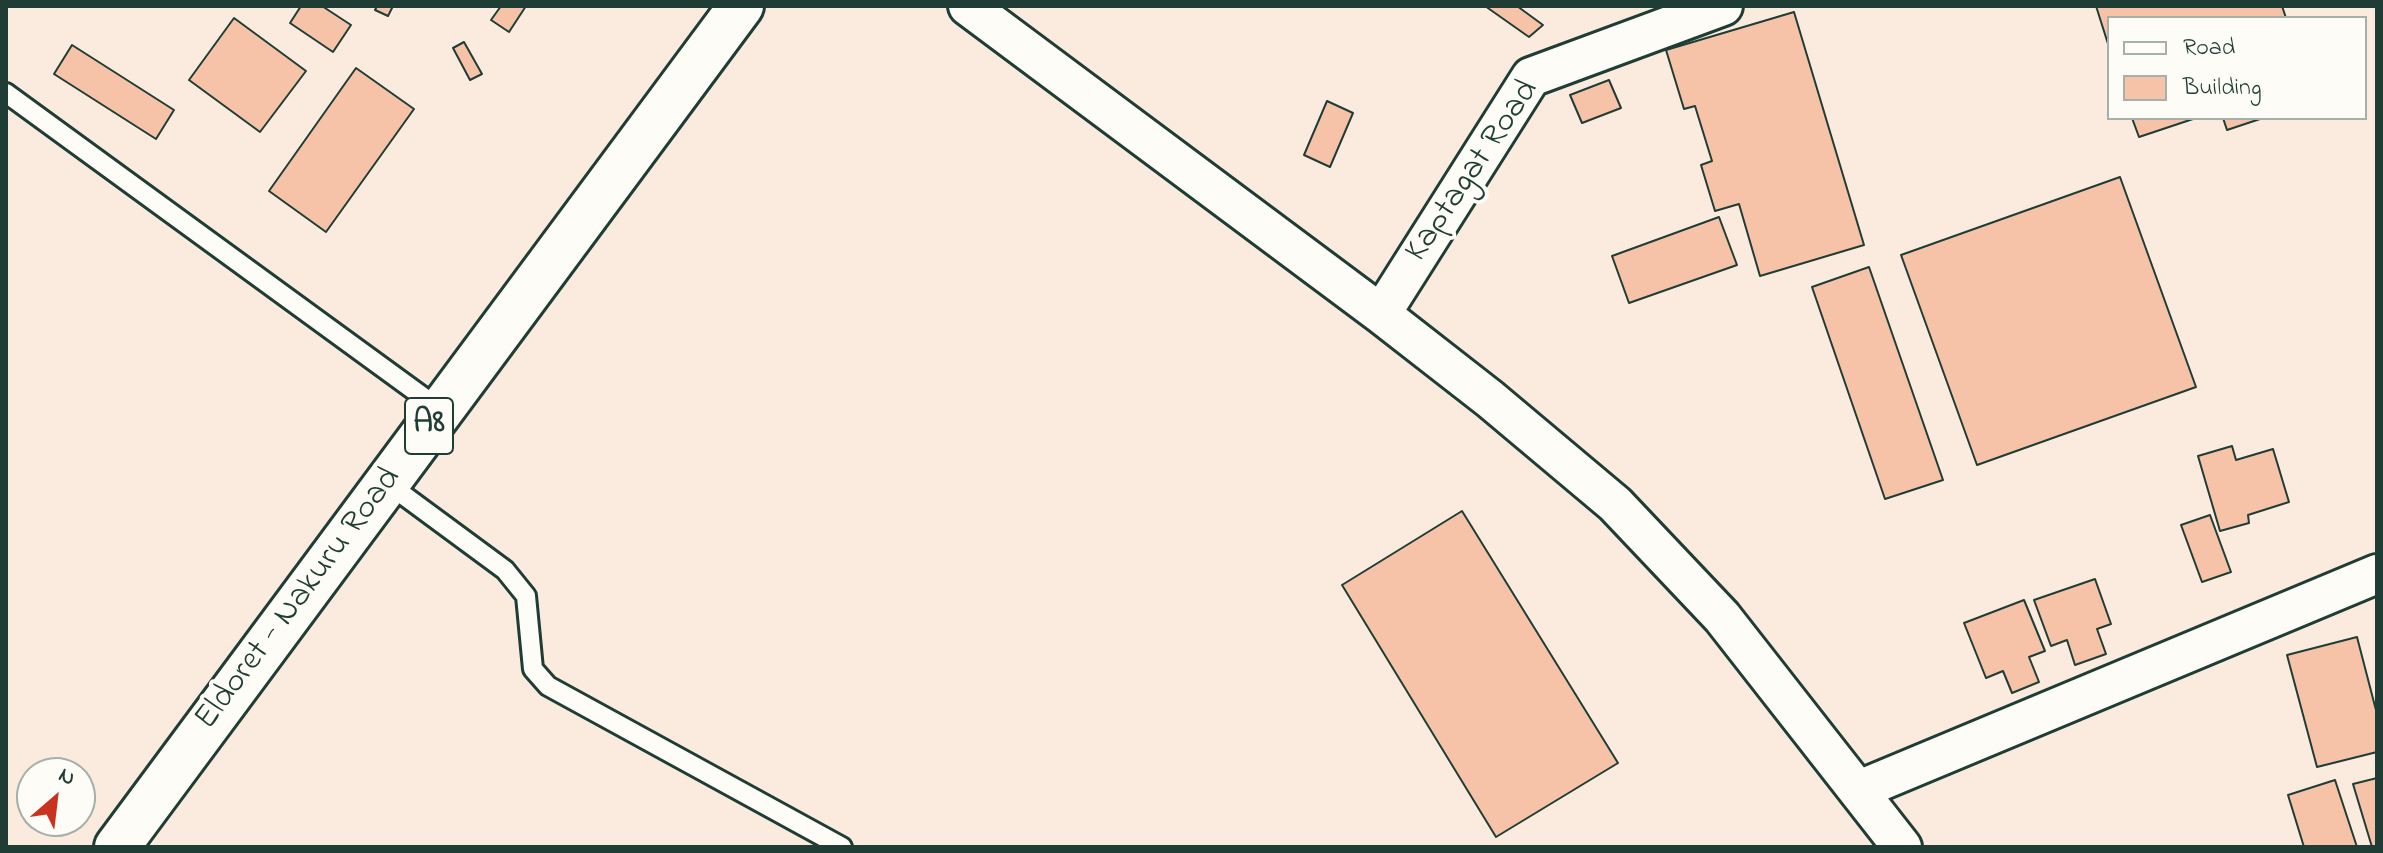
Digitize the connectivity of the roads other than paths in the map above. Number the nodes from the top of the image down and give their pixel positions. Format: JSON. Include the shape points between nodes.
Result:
{"nodes":[{"id":1,"x":741,"y":6,"type":"edge"},
{"id":2,"x":968,"y":6,"type":"edge"},
{"id":3,"x":1723,"y":6,"type":"edge"},
{"id":4,"x":6,"y":93,"type":"edge"},
{"id":5,"x":1381,"y":314,"type":"junction"},
{"id":6,"x":441,"y":410,"type":"junction"},
{"id":7,"x":387,"y":483,"type":"junction"},
{"id":8,"x":2377,"y":574,"type":"edge"},
{"id":9,"x":1859,"y":790,"type":"junction"},
{"id":10,"x":117,"y":847,"type":"edge"},
{"id":11,"x":842,"y":847,"type":"edge"},
{"id":12,"x":1902,"y":847,"type":"edge"}],
"edges":[{"from":1,"to":6,"type":"highway","name":"Eldoret - Nakuru Road","number":"A8"},
{"from":2,"to":5,"type":"street"},
{"from":3,"to":5,"type":"street","name":"Kaptagat Road","via":[[1531,77]]},
{"from":4,"to":6,"type":"lane"},
{"from":5,"to":9,"type":"street","via":[[1615,504],[1722,617]]},
{"from":6,"to":7,"type":"highway","name":"Eldoret - Nakuru Road","number":"A8"},
{"from":7,"to":10,"type":"highway","name":"Eldoret - Nakuru Road","number":"A8"},
{"from":7,"to":11,"type":"lane","via":[[505,570],[526,596],[533,669],[548,686]]},
{"from":8,"to":9,"type":"street"},
{"from":9,"to":12,"type":"street"}]}
